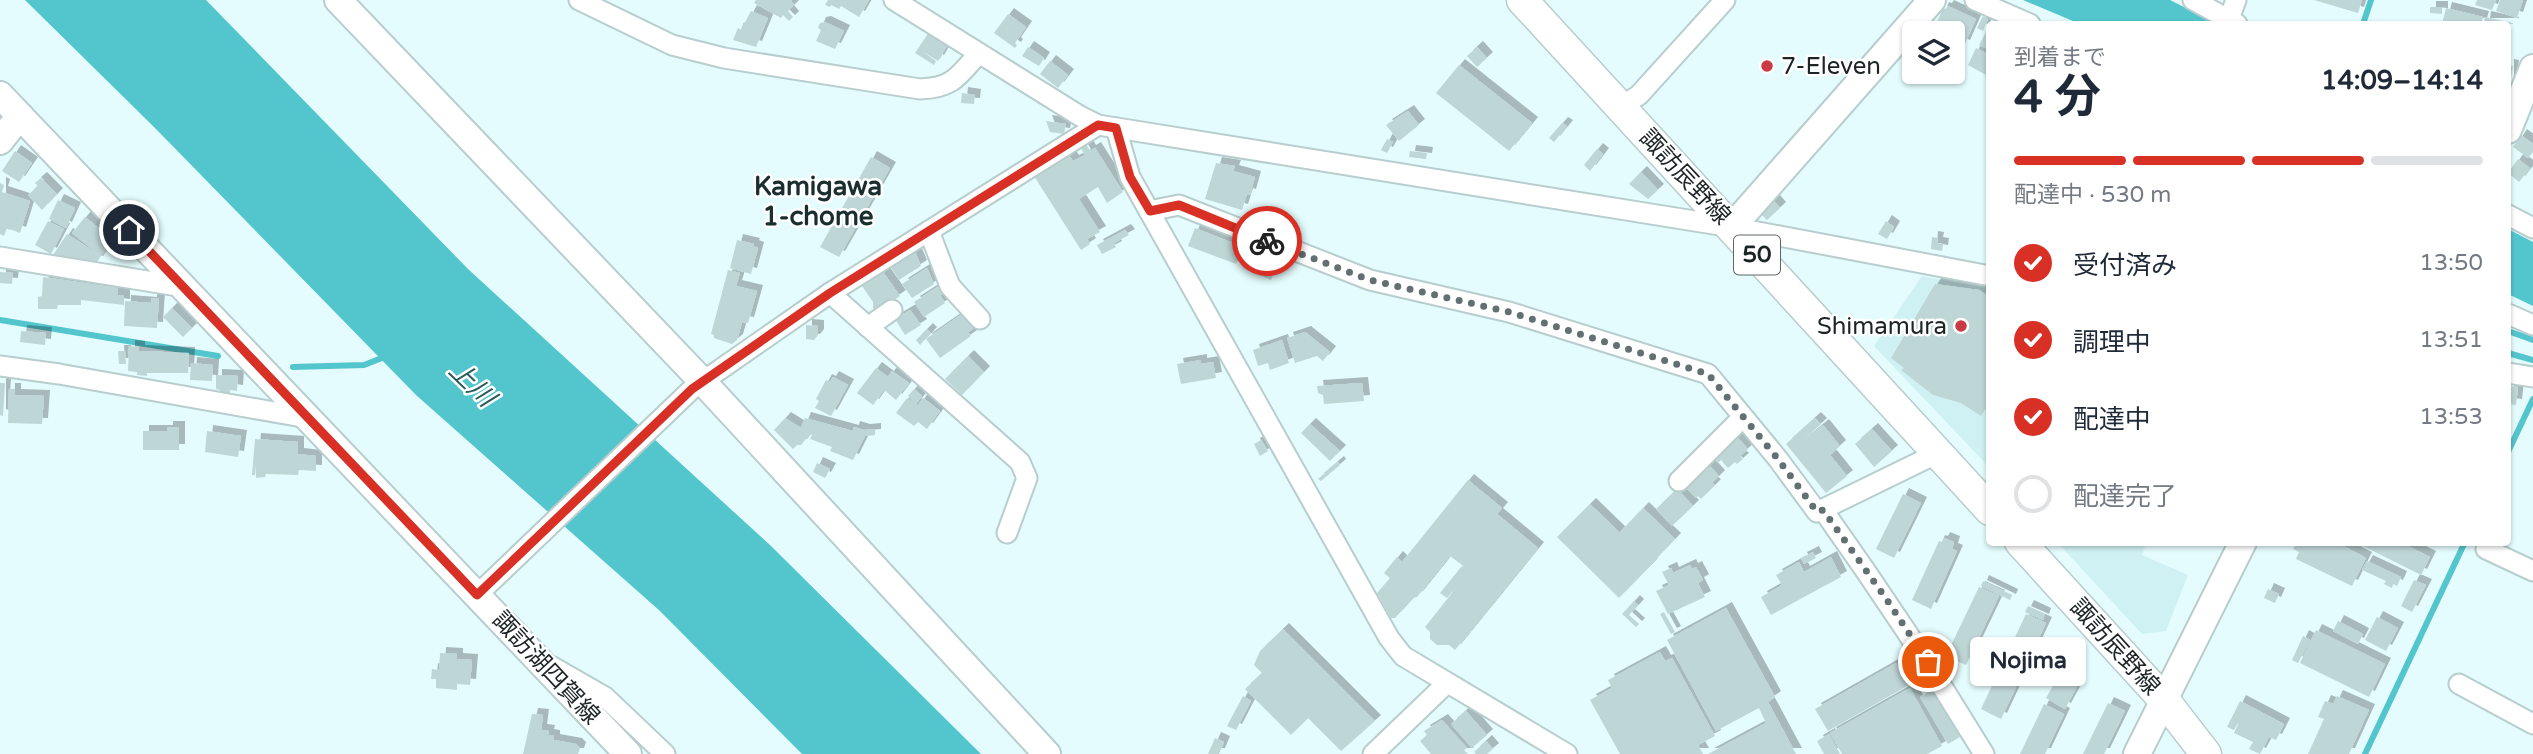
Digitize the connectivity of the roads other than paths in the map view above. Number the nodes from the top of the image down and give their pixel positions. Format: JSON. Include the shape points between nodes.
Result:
{"nodes":[{"id":1,"x":338,"y":0,"type":"edge"},
{"id":2,"x":579,"y":0,"type":"edge"},
{"id":3,"x":894,"y":0,"type":"edge"},
{"id":4,"x":1522,"y":0,"type":"edge"},
{"id":5,"x":1725,"y":0,"type":"edge"},
{"id":6,"x":1932,"y":0,"type":"edge"},
{"id":7,"x":1975,"y":0,"type":"edge"},
{"id":8,"x":2193,"y":0,"type":"edge"},
{"id":9,"x":2236,"y":0,"type":"edge"},
{"id":10,"x":2022,"y":21,"type":"edge"},
{"id":11,"x":2231,"y":21,"type":"edge"},
{"id":12,"x":2233,"y":21,"type":"edge"},
{"id":13,"x":978,"y":54,"type":"junction"},
{"id":14,"x":2532,"y":73,"type":"edge"},
{"id":15,"x":0,"y":95,"type":"edge"},
{"id":16,"x":1621,"y":107,"type":"junction"},
{"id":17,"x":20,"y":116,"type":"junction"},
{"id":18,"x":2511,"y":123,"type":"edge"},
{"id":19,"x":1107,"y":126,"type":"junction"},
{"id":20,"x":0,"y":141,"type":"edge"},
{"id":21,"x":1150,"y":211,"type":"junction"},
{"id":22,"x":2511,"y":217,"type":"edge"},
{"id":23,"x":1732,"y":227,"type":"junction"},
{"id":24,"x":2533,"y":228,"type":"edge"},
{"id":25,"x":929,"y":231,"type":"junction"},
{"id":26,"x":0,"y":257,"type":"edge"},
{"id":27,"x":1986,"y":275,"type":"edge"},
{"id":28,"x":184,"y":287,"type":"junction"},
{"id":29,"x":830,"y":293,"type":"junction"},
{"id":30,"x":892,"y":310,"type":"dead end"},
{"id":31,"x":2511,"y":315,"type":"edge"},
{"id":32,"x":980,"y":320,"type":"dead end"},
{"id":33,"x":2533,"y":324,"type":"edge"},
{"id":34,"x":868,"y":327,"type":"junction"},
{"id":35,"x":0,"y":366,"type":"edge"},
{"id":36,"x":2511,"y":373,"type":"edge"},
{"id":37,"x":2533,"y":377,"type":"edge"},
{"id":38,"x":697,"y":385,"type":"junction"},
{"id":39,"x":308,"y":418,"type":"junction"},
{"id":40,"x":1742,"y":418,"type":"junction"},
{"id":41,"x":1938,"y":453,"type":"junction"},
{"id":42,"x":1679,"y":481,"type":"dead end"},
{"id":43,"x":1986,"y":506,"type":"edge"},
{"id":44,"x":1823,"y":510,"type":"junction"},
{"id":45,"x":1007,"y":533,"type":"dead end"},
{"id":46,"x":2024,"y":546,"type":"edge"},
{"id":47,"x":2241,"y":546,"type":"edge"},
{"id":48,"x":2486,"y":549,"type":"dead end"},
{"id":49,"x":2533,"y":571,"type":"edge"},
{"id":50,"x":481,"y":590,"type":"junction"},
{"id":51,"x":540,"y":662,"type":"junction"},
{"id":52,"x":1447,"y":683,"type":"junction"},
{"id":53,"x":2459,"y":684,"type":"dead end"},
{"id":54,"x":2165,"y":701,"type":"junction"},
{"id":55,"x":2533,"y":724,"type":"edge"},
{"id":56,"x":628,"y":754,"type":"edge"},
{"id":57,"x":665,"y":754,"type":"edge"},
{"id":58,"x":1047,"y":754,"type":"edge"},
{"id":59,"x":1373,"y":754,"type":"edge"},
{"id":60,"x":1567,"y":754,"type":"edge"},
{"id":61,"x":1984,"y":754,"type":"edge"},
{"id":62,"x":2137,"y":754,"type":"edge"},
{"id":63,"x":2206,"y":754,"type":"edge"}],
"edges":[{"from":1,"to":38,"type":"street"},
{"from":2,"to":13,"type":"street","via":[[672,45],[724,58],[919,89],[940,88],[958,77]]},
{"from":3,"to":13,"type":"street"},
{"from":4,"to":16,"type":"main road","name":"諏訪辰野線","number":"50"},
{"from":5,"to":16,"type":"street","via":[[1639,94]]},
{"from":6,"to":23,"type":"street"},
{"from":7,"to":10,"type":"street"},
{"from":8,"to":11,"type":"street"},
{"from":9,"to":12,"type":"street"},
{"from":13,"to":19,"type":"street"},
{"from":14,"to":18,"type":"street"},
{"from":15,"to":17,"type":"street","name":"諏訪湖四賀線"},
{"from":16,"to":23,"type":"main road","name":"諏訪辰野線","number":"50"},
{"from":17,"to":20,"type":"street"},
{"from":17,"to":28,"type":"street","name":"諏訪湖四賀線"},
{"from":19,"to":21,"type":"street"},
{"from":19,"to":23,"type":"street"},
{"from":19,"to":25,"type":"street"},
{"from":21,"to":40,"type":"street","via":[[1179,205],[1370,280],[1509,312],[1708,374]]},
{"from":21,"to":52,"type":"street","via":[[1389,638],[1403,656]]},
{"from":22,"to":24,"type":"street"},
{"from":23,"to":27,"type":"street"},
{"from":23,"to":41,"type":"main road","name":"諏訪辰野線","number":"50"},
{"from":25,"to":29,"type":"street"},
{"from":25,"to":32,"type":"street","via":[[950,286]]},
{"from":26,"to":28,"type":"street"},
{"from":28,"to":39,"type":"street","name":"諏訪湖四賀線"},
{"from":29,"to":34,"type":"street"},
{"from":29,"to":38,"type":"street"},
{"from":30,"to":34,"type":"street"},
{"from":31,"to":33,"type":"street"},
{"from":34,"to":45,"type":"street","via":[[1020,462],[1027,478]]},
{"from":35,"to":39,"type":"street"},
{"from":36,"to":37,"type":"street"},
{"from":38,"to":50,"type":"street"},
{"from":38,"to":58,"type":"street"},
{"from":39,"to":50,"type":"street","name":"諏訪湖四賀線"},
{"from":40,"to":42,"type":"street"},
{"from":40,"to":44,"type":"street","via":[[1817,512]]},
{"from":41,"to":43,"type":"main road","name":"諏訪辰野線","number":"50"},
{"from":41,"to":44,"type":"street"},
{"from":44,"to":61,"type":"street","via":[[1921,651]]},
{"from":46,"to":54,"type":"main road","name":"諏訪辰野線"},
{"from":47,"to":54,"type":"street"},
{"from":48,"to":49,"type":"street"},
{"from":50,"to":51,"type":"street","name":"諏訪湖四賀線"},
{"from":51,"to":56,"type":"street","name":"諏訪湖四賀線"},
{"from":51,"to":57,"type":"street","via":[[605,697]]},
{"from":52,"to":59,"type":"street"},
{"from":52,"to":60,"type":"street"},
{"from":53,"to":55,"type":"street"},
{"from":54,"to":62,"type":"street"},
{"from":54,"to":63,"type":"main road","name":"諏訪辰野線"}]}
